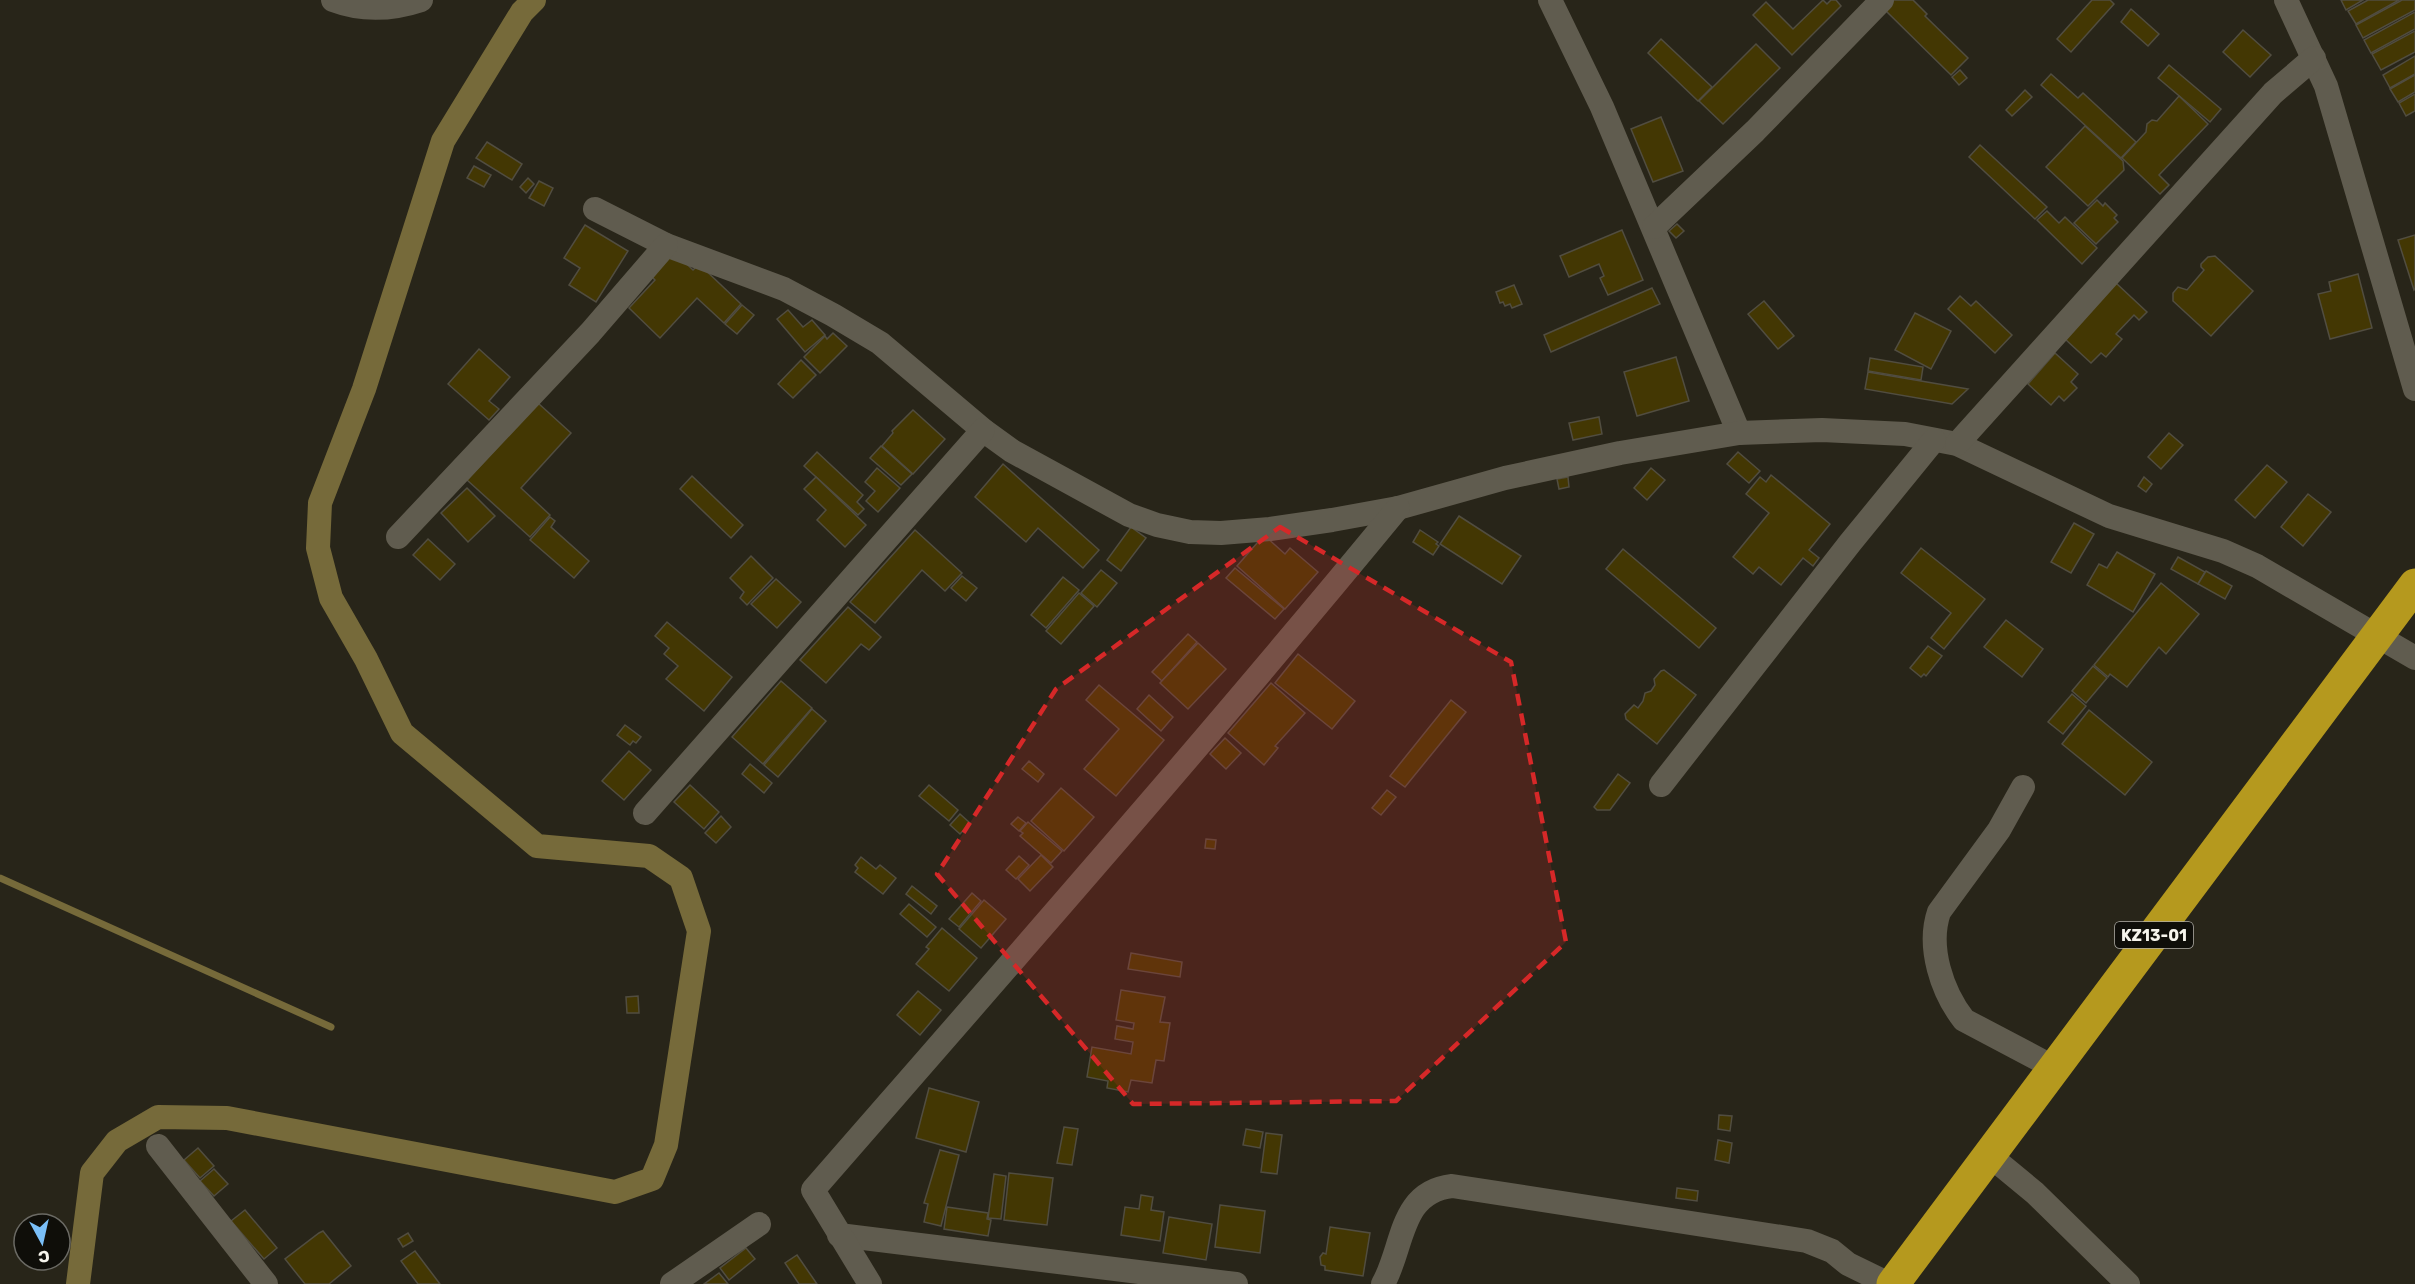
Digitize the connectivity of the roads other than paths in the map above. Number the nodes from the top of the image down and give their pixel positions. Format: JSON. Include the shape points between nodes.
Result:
{"nodes":[{"id":1,"x":333,"y":0,"type":"edge"},
{"id":2,"x":421,"y":0,"type":"edge"},
{"id":3,"x":1550,"y":0,"type":"edge"},
{"id":4,"x":1882,"y":0,"type":"edge"},
{"id":5,"x":2286,"y":0,"type":"edge"},
{"id":6,"x":2314,"y":58,"type":"junction"},
{"id":7,"x":595,"y":209,"type":"dead end"},
{"id":8,"x":1654,"y":227,"type":"junction"},
{"id":9,"x":666,"y":244,"type":"junction"},
{"id":10,"x":2415,"y":389,"type":"edge"},
{"id":11,"x":983,"y":430,"type":"junction"},
{"id":12,"x":1739,"y":434,"type":"junction"},
{"id":13,"x":1946,"y":442,"type":"junction"},
{"id":14,"x":1398,"y":508,"type":"junction"},
{"id":15,"x":398,"y":537,"type":"dead end"},
{"id":16,"x":2415,"y":585,"type":"edge"},
{"id":17,"x":2375,"y":636,"type":"junction"},
{"id":18,"x":2415,"y":658,"type":"edge"},
{"id":19,"x":1661,"y":785,"type":"dead end"},
{"id":20,"x":2023,"y":787,"type":"dead end"},
{"id":21,"x":645,"y":813,"type":"dead end"},
{"id":22,"x":2055,"y":1068,"type":"junction"},
{"id":23,"x":158,"y":1146,"type":"dead end"},
{"id":24,"x":1989,"y":1155,"type":"junction"},
{"id":25,"x":759,"y":1224,"type":"dead end"},
{"id":26,"x":839,"y":1235,"type":"junction"},
{"id":27,"x":266,"y":1284,"type":"edge"},
{"id":28,"x":672,"y":1284,"type":"edge"},
{"id":29,"x":870,"y":1284,"type":"edge"},
{"id":30,"x":1236,"y":1284,"type":"edge"},
{"id":31,"x":1383,"y":1284,"type":"edge"},
{"id":32,"x":1891,"y":1284,"type":"edge"},
{"id":33,"x":2128,"y":1284,"type":"edge"}],
"edges":[{"from":1,"to":2,"type":"street","via":[[360,8],[400,7]]},
{"from":3,"to":8,"type":"street"},
{"from":4,"to":8,"type":"street","via":[[1755,131]]},
{"from":5,"to":6,"type":"street"},
{"from":6,"to":10,"type":"street","via":[[2326,86]]},
{"from":6,"to":13,"type":"street","via":[[2273,93]]},
{"from":7,"to":9,"type":"street"},
{"from":8,"to":12,"type":"street"},
{"from":9,"to":11,"type":"street","via":[[784,289],[833,315],[880,343]]},
{"from":9,"to":15,"type":"street","via":[[590,333]]},
{"from":11,"to":14,"type":"street","via":[[1042,470],[1129,515],[1190,532],[1270,529]]},
{"from":11,"to":21,"type":"street"},
{"from":12,"to":13,"type":"street","via":[[1853,431],[1905,434]]},
{"from":12,"to":14,"type":"street","via":[[1539,470]]},
{"from":13,"to":17,"type":"street","via":[[2109,516],[2223,551],[2257,566]]},
{"from":13,"to":19,"type":"street","via":[[1850,543]]},
{"from":14,"to":26,"type":"street","via":[[1142,812],[813,1190]]},
{"from":16,"to":17,"type":"highway","number":"KZ13-01"},
{"from":17,"to":18,"type":"street"},
{"from":17,"to":22,"type":"highway","number":"KZ13-01"},
{"from":20,"to":22,"type":"street","via":[[1999,830],[1939,912],[1934,926],[1934,950],[1954,1007],[1964,1020]]},
{"from":22,"to":24,"type":"highway","number":"KZ13-01"},
{"from":23,"to":27,"type":"street"},
{"from":24,"to":32,"type":"highway","number":"KZ13-01"},
{"from":24,"to":33,"type":"street","via":[[2036,1193]]},
{"from":25,"to":28,"type":"street"},
{"from":26,"to":29,"type":"street"},
{"from":26,"to":30,"type":"street"},
{"from":31,"to":32,"type":"street","via":[[1418,1200],[1430,1191],[1452,1186],[1807,1241]]}]}
